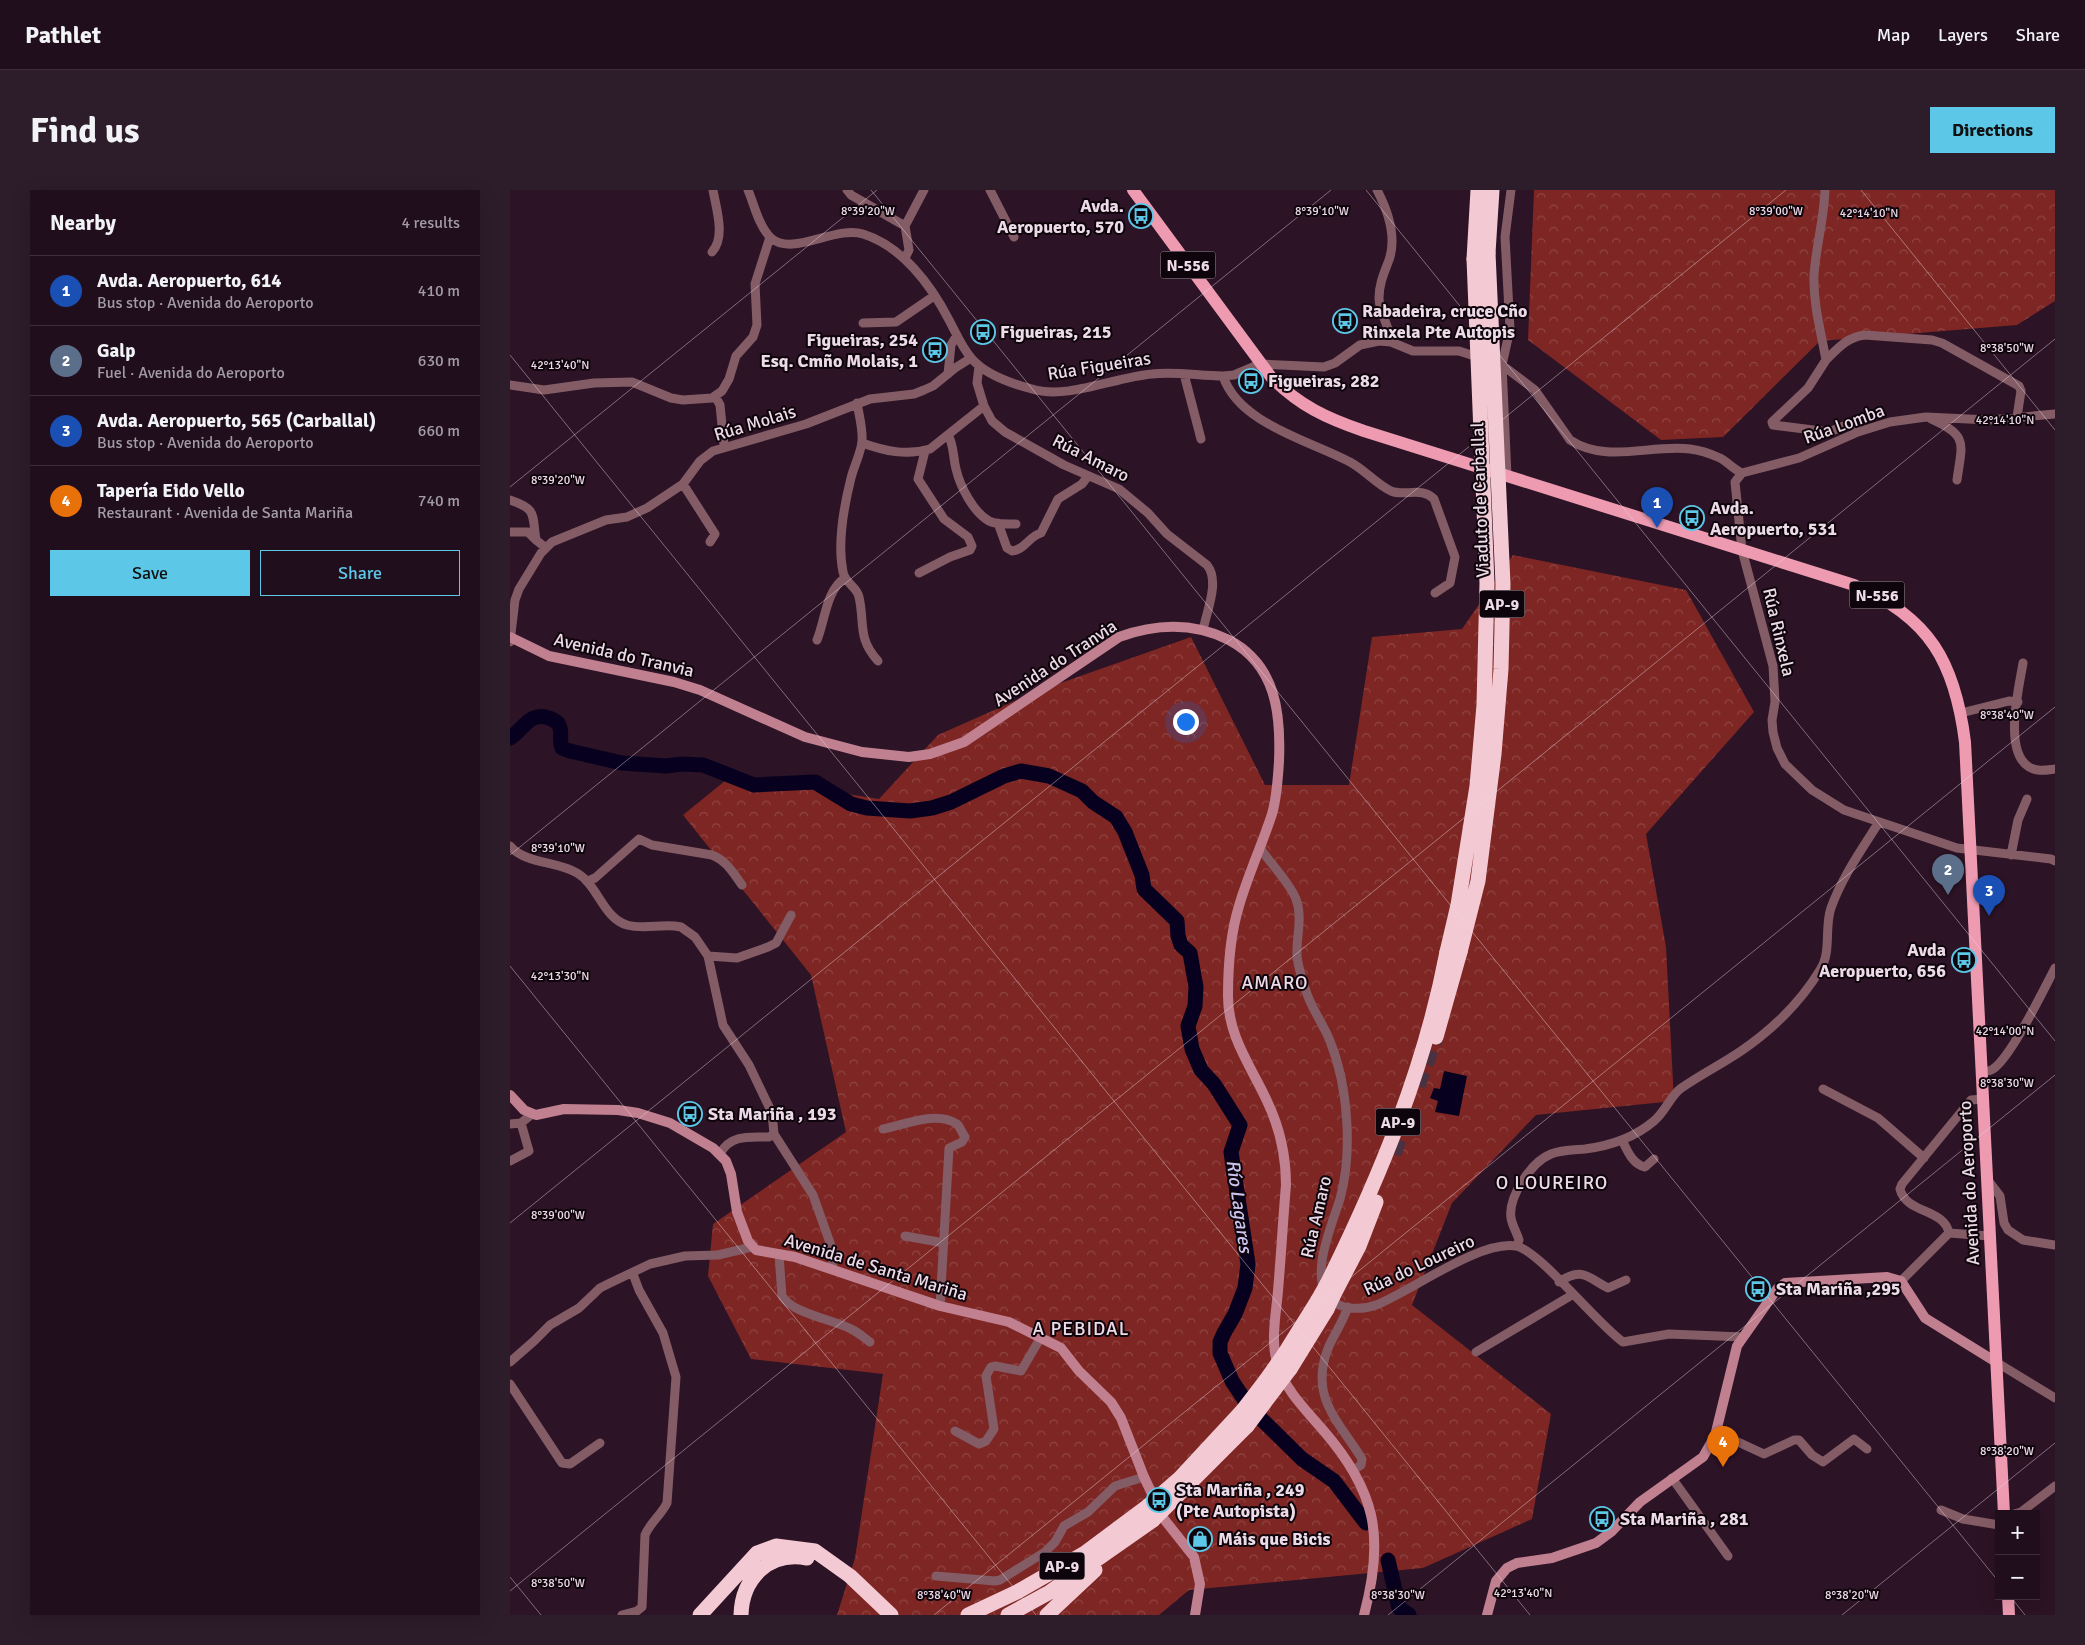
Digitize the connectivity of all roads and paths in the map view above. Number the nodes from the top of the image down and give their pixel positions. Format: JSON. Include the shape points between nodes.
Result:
{"nodes":[{"id":1,"x":713,"y":190,"type":"edge"},
{"id":2,"x":748,"y":190,"type":"edge"},
{"id":3,"x":847,"y":190,"type":"edge"},
{"id":4,"x":924,"y":190,"type":"edge"},
{"id":5,"x":990,"y":190,"type":"edge"},
{"id":6,"x":1133,"y":190,"type":"edge"},
{"id":7,"x":1377,"y":190,"type":"edge"},
{"id":8,"x":1478,"y":190,"type":"edge"},
{"id":9,"x":1492,"y":190,"type":"edge"},
{"id":10,"x":1512,"y":190,"type":"edge"},
{"id":11,"x":1825,"y":190,"type":"edge"},
{"id":12,"x":905,"y":226,"type":"junction"},
{"id":13,"x":770,"y":237,"type":"junction"},
{"id":14,"x":1014,"y":237,"type":"dead end"},
{"id":15,"x":712,"y":252,"type":"dead end"},
{"id":16,"x":1481,"y":256,"type":"junction"},
{"id":17,"x":904,"y":258,"type":"junction"},
{"id":18,"x":934,"y":296,"type":"junction"},
{"id":19,"x":863,"y":323,"type":"dead end"},
{"id":20,"x":957,"y":335,"type":"junction"},
{"id":21,"x":1391,"y":342,"type":"junction"},
{"id":22,"x":971,"y":358,"type":"junction"},
{"id":23,"x":1826,"y":360,"type":"junction"},
{"id":24,"x":1260,"y":364,"type":"junction"},
{"id":25,"x":1502,"y":365,"type":"junction"},
{"id":26,"x":979,"y":366,"type":"junction"},
{"id":27,"x":948,"y":374,"type":"junction"},
{"id":28,"x":1184,"y":374,"type":"junction"},
{"id":29,"x":1224,"y":376,"type":"junction"},
{"id":30,"x":510,"y":385,"type":"edge"},
{"id":31,"x":715,"y":396,"type":"junction"},
{"id":32,"x":857,"y":403,"type":"junction"},
{"id":33,"x":984,"y":406,"type":"junction"},
{"id":34,"x":2055,"y":414,"type":"edge"},
{"id":35,"x":1926,"y":417,"type":"junction"},
{"id":36,"x":2017,"y":417,"type":"junction"},
{"id":37,"x":1858,"y":432,"type":"junction"},
{"id":38,"x":948,"y":435,"type":"junction"},
{"id":39,"x":1201,"y":439,"type":"dead end"},
{"id":40,"x":862,"y":443,"type":"junction"},
{"id":41,"x":724,"y":446,"type":"junction"},
{"id":42,"x":925,"y":451,"type":"junction"},
{"id":43,"x":1740,"y":475,"type":"junction"},
{"id":44,"x":1088,"y":476,"type":"junction"},
{"id":45,"x":1507,"y":476,"type":"junction"},
{"id":46,"x":1957,"y":480,"type":"dead end"},
{"id":47,"x":683,"y":484,"type":"junction"},
{"id":48,"x":510,"y":500,"type":"edge"},
{"id":49,"x":998,"y":523,"type":"junction"},
{"id":50,"x":1016,"y":524,"type":"dead end"},
{"id":51,"x":510,"y":532,"type":"edge"},
{"id":52,"x":536,"y":540,"type":"junction"},
{"id":53,"x":710,"y":542,"type":"dead end"},
{"id":54,"x":546,"y":548,"type":"junction"},
{"id":55,"x":1742,"y":550,"type":"junction"},
{"id":56,"x":919,"y":573,"type":"dead end"},
{"id":57,"x":845,"y":578,"type":"junction"},
{"id":58,"x":1435,"y":593,"type":"dead end"},
{"id":59,"x":1203,"y":630,"type":"junction"},
{"id":60,"x":510,"y":639,"type":"edge"},
{"id":61,"x":817,"y":640,"type":"dead end"},
{"id":62,"x":878,"y":661,"type":"dead end"},
{"id":63,"x":2023,"y":664,"type":"dead end"},
{"id":64,"x":2018,"y":702,"type":"junction"},
{"id":65,"x":1961,"y":713,"type":"junction"},
{"id":66,"x":2055,"y":769,"type":"edge"},
{"id":67,"x":2027,"y":799,"type":"dead end"},
{"id":68,"x":1879,"y":822,"type":"junction"},
{"id":69,"x":510,"y":846,"type":"edge"},
{"id":70,"x":1260,"y":848,"type":"junction"},
{"id":71,"x":1971,"y":851,"type":"junction"},
{"id":72,"x":2011,"y":854,"type":"junction"},
{"id":73,"x":2055,"y":861,"type":"edge"},
{"id":74,"x":588,"y":881,"type":"junction"},
{"id":75,"x":742,"y":885,"type":"dead end"},
{"id":76,"x":791,"y":915,"type":"dead end"},
{"id":77,"x":1453,"y":952,"type":"junction"},
{"id":78,"x":708,"y":956,"type":"junction"},
{"id":79,"x":2055,"y":968,"type":"edge"},
{"id":80,"x":1436,"y":1037,"type":"tunnel mouth"},
{"id":81,"x":1982,"y":1071,"type":"junction"},
{"id":82,"x":1822,"y":1089,"type":"dead end"},
{"id":83,"x":510,"y":1095,"type":"edge"},
{"id":84,"x":1983,"y":1099,"type":"junction"},
{"id":85,"x":532,"y":1114,"type":"junction"},
{"id":86,"x":521,"y":1123,"type":"junction"},
{"id":87,"x":510,"y":1124,"type":"edge"},
{"id":88,"x":884,"y":1129,"type":"dead end"},
{"id":89,"x":774,"y":1134,"type":"junction"},
{"id":90,"x":1622,"y":1140,"type":"junction"},
{"id":91,"x":720,"y":1154,"type":"junction"},
{"id":92,"x":1394,"y":1154,"type":"tunnel mouth"},
{"id":93,"x":1924,"y":1158,"type":"junction"},
{"id":94,"x":1654,"y":1160,"type":"dead end"},
{"id":95,"x":510,"y":1161,"type":"edge"},
{"id":96,"x":1987,"y":1179,"type":"junction"},
{"id":97,"x":1949,"y":1233,"type":"junction"},
{"id":98,"x":905,"y":1236,"type":"dead end"},
{"id":99,"x":1990,"y":1236,"type":"junction"},
{"id":100,"x":944,"y":1243,"type":"junction"},
{"id":101,"x":2055,"y":1245,"type":"edge"},
{"id":102,"x":1517,"y":1246,"type":"junction"},
{"id":103,"x":752,"y":1247,"type":"junction"},
{"id":104,"x":779,"y":1254,"type":"junction"},
{"id":105,"x":832,"y":1270,"type":"junction"},
{"id":106,"x":633,"y":1274,"type":"junction"},
{"id":107,"x":1626,"y":1280,"type":"dead end"},
{"id":108,"x":1901,"y":1281,"type":"junction"},
{"id":109,"x":1559,"y":1282,"type":"junction"},
{"id":110,"x":1572,"y":1295,"type":"junction"},
{"id":111,"x":1332,"y":1300,"type":"junction"},
{"id":112,"x":940,"y":1306,"type":"junction"},
{"id":113,"x":1041,"y":1337,"type":"junction"},
{"id":114,"x":1743,"y":1337,"type":"junction"},
{"id":115,"x":870,"y":1342,"type":"dead end"},
{"id":116,"x":1476,"y":1352,"type":"dead end"},
{"id":117,"x":511,"y":1359,"type":"edge"},
{"id":118,"x":1996,"y":1362,"type":"junction"},
{"id":119,"x":510,"y":1384,"type":"edge"},
{"id":120,"x":2055,"y":1398,"type":"edge"},
{"id":121,"x":954,"y":1431,"type":"dead end"},
{"id":122,"x":1715,"y":1436,"type":"junction"},
{"id":123,"x":600,"y":1443,"type":"dead end"},
{"id":124,"x":1867,"y":1449,"type":"dead end"},
{"id":125,"x":1355,"y":1469,"type":"junction"},
{"id":126,"x":1144,"y":1477,"type":"junction"},
{"id":127,"x":1672,"y":1478,"type":"junction"},
{"id":128,"x":2055,"y":1486,"type":"edge"},
{"id":129,"x":1940,"y":1510,"type":"dead end"},
{"id":130,"x":2004,"y":1510,"type":"edge"},
{"id":131,"x":2024,"y":1510,"type":"edge"},
{"id":132,"x":1151,"y":1513,"type":"junction"},
{"id":133,"x":1995,"y":1523,"type":"edge"},
{"id":134,"x":1120,"y":1545,"type":"junction"},
{"id":135,"x":1728,"y":1556,"type":"dead end"},
{"id":136,"x":936,"y":1576,"type":"dead end"},
{"id":137,"x":2008,"y":1600,"type":"edge"},
{"id":138,"x":622,"y":1615,"type":"edge"},
{"id":139,"x":700,"y":1615,"type":"edge"},
{"id":140,"x":741,"y":1615,"type":"edge"},
{"id":141,"x":878,"y":1615,"type":"edge"},
{"id":142,"x":891,"y":1615,"type":"edge"},
{"id":143,"x":968,"y":1615,"type":"edge"},
{"id":144,"x":1008,"y":1615,"type":"edge"},
{"id":145,"x":1047,"y":1615,"type":"edge"},
{"id":146,"x":1195,"y":1615,"type":"edge"},
{"id":147,"x":1364,"y":1615,"type":"edge"},
{"id":148,"x":1487,"y":1615,"type":"edge"},
{"id":149,"x":2009,"y":1615,"type":"edge"}],
"edges":[{"from":1,"to":15,"type":"street","via":[[719,241]]},
{"from":2,"to":13,"type":"street"},
{"from":3,"to":12,"type":"street"},
{"from":4,"to":12,"type":"street"},
{"from":5,"to":14,"type":"street"},
{"from":6,"to":24,"type":"main road","name":"Avenida do Aeroporto","number":"N-556"},
{"from":7,"to":21,"type":"street","via":[[1392,237],[1390,258],[1380,282],[1379,300]]},
{"from":8,"to":16,"type":"highway","number":"AP-9"},
{"from":9,"to":16,"type":"highway","number":"AP-9"},
{"from":10,"to":25,"type":"street","via":[[1506,237],[1510,329]]},
{"from":11,"to":23,"type":"street","via":[[1825,213],[1814,274]]},
{"from":12,"to":17,"type":"street","via":[[909,250]]},
{"from":13,"to":17,"type":"street","name":"Rúa Figueiras","via":[[790,244],[851,231],[875,239]]},
{"from":13,"to":31,"type":"street","via":[[755,284],[756,325],[753,337],[736,356],[729,379]]},
{"from":16,"to":77,"type":"highway","name":"Viaduto de Carballal","number":"AP-9","bridge":true,"via":[[1486,583],[1484,705]]},
{"from":17,"to":18,"type":"street","name":"Rúa Figueiras"},
{"from":18,"to":19,"type":"street","via":[[896,322]]},
{"from":18,"to":20,"type":"street","name":"Rúa Figueiras"},
{"from":20,"to":22,"type":"street","name":"Rúa Figueiras"},
{"from":20,"to":27,"type":"street","via":[[950,350]]},
{"from":21,"to":24,"type":"street","name":"Rúa Figueiras","via":[[1360,345],[1324,367]]},
{"from":21,"to":25,"type":"street","name":"Rúa Figueiras","via":[[1413,350],[1459,351]]},
{"from":22,"to":26,"type":"street","name":"Rúa Figueiras"},
{"from":22,"to":27,"type":"street","name":"Rúa Molais"},
{"from":23,"to":36,"type":"street","via":[[1854,336],[1932,340],[2019,386]]},
{"from":23,"to":37,"type":"street","via":[[1808,388],[1772,422],[1773,425],[1829,432],[1849,424]]},
{"from":24,"to":29,"type":"street","name":"Rúa Figueiras"},
{"from":24,"to":45,"type":"main road","name":"Avenida do Aeroporto","number":"N-556","via":[[1285,391],[1325,418]]},
{"from":25,"to":43,"type":"street","name":"Rúa Figueiras","via":[[1535,390],[1570,440],[1578,445],[1593,450],[1637,453],[1691,449],[1719,458]]},
{"from":25,"to":45,"type":"street"},
{"from":26,"to":28,"type":"street","name":"Rúa Figueiras","via":[[1043,392],[1066,391],[1153,373]]},
{"from":26,"to":33,"type":"street","name":"Rúa Amaro","via":[[977,383]]},
{"from":27,"to":32,"type":"street","name":"Rúa Molais","via":[[933,386],[914,394]]},
{"from":28,"to":29,"type":"street","name":"Rúa Figueiras"},
{"from":28,"to":39,"type":"street"},
{"from":29,"to":58,"type":"street","via":[[1230,392],[1251,414],[1348,461],[1392,492],[1422,492],[1434,498],[1454,557],[1450,583]]},
{"from":30,"to":31,"type":"street","via":[[552,389],[615,381],[632,382],[683,400]]},
{"from":31,"to":41,"type":"street","via":[[720,405]]},
{"from":32,"to":40,"type":"street"},
{"from":32,"to":41,"type":"street","name":"Rúa Molais","via":[[806,424]]},
{"from":33,"to":38,"type":"street"},
{"from":33,"to":44,"type":"street","name":"Rúa Amaro","via":[[992,421],[1005,432]]},
{"from":34,"to":36,"type":"street","name":"Rúa Lomba"},
{"from":35,"to":36,"type":"street","name":"Rúa Lomba","via":[[1989,420]]},
{"from":35,"to":37,"type":"street","name":"Rúa Lomba","via":[[1890,422]]},
{"from":35,"to":46,"type":"street","via":[[1958,434],[1962,442]]},
{"from":37,"to":43,"type":"street","name":"Rúa Lomba","via":[[1799,458]]},
{"from":38,"to":42,"type":"street"},
{"from":38,"to":49,"type":"street","via":[[964,491],[980,514],[990,522]]},
{"from":40,"to":42,"type":"street","via":[[889,452]]},
{"from":40,"to":57,"type":"street","via":[[851,479],[841,542]]},
{"from":41,"to":47,"type":"street","name":"Rúa Molais","via":[[700,461]]},
{"from":42,"to":56,"type":"street","via":[[918,479],[944,519],[968,536],[972,546],[970,550]]},
{"from":43,"to":55,"type":"street","name":"Rúa Rinxela","via":[[1735,482]]},
{"from":44,"to":49,"type":"street","via":[[1082,484],[1060,496],[1041,533],[1034,535],[1018,551],[1012,552],[1007,548]]},
{"from":44,"to":59,"type":"street","name":"Rúa Amaro","via":[[1131,498],[1167,534],[1212,571],[1214,580]]},
{"from":45,"to":55,"type":"main road","name":"Avenida do Aeroporto","number":"N-556"},
{"from":47,"to":53,"type":"street","via":[[715,534]]},
{"from":47,"to":54,"type":"street","name":"Rúa Molais","via":[[647,508],[562,537]]},
{"from":48,"to":52,"type":"street","via":[[528,507],[532,513]]},
{"from":49,"to":50,"type":"street"},
{"from":51,"to":52,"type":"street","via":[[528,532]]},
{"from":52,"to":54,"type":"street"},
{"from":54,"to":60,"type":"street","name":"Rúa Molais","via":[[518,589]]},
{"from":55,"to":65,"type":"main road","name":"Avenida do Aeroporto","number":"N-556","via":[[1854,585],[1875,593],[1902,610],[1922,628],[1943,658],[1954,682]]},
{"from":55,"to":68,"type":"street","name":"Rúa Rinxela","via":[[1773,666],[1775,702],[1772,720],[1777,748],[1785,764],[1812,790],[1844,810]]},
{"from":57,"to":61,"type":"street","via":[[839,582],[826,609]]},
{"from":57,"to":62,"type":"street","via":[[858,592],[862,633]]},
{"from":59,"to":60,"type":"main road","name":"Avenida do Tranvia","via":[[1164,626],[1119,637],[964,742],[930,754],[909,757],[862,752],[805,737],[691,687],[549,656]]},
{"from":59,"to":70,"type":"main road","name":"Avenida do Tranvia","via":[[1234,642],[1250,656],[1268,679],[1277,702],[1280,742],[1276,798]]},
{"from":63,"to":64,"type":"street"},
{"from":64,"to":65,"type":"street","via":[[2009,701]]},
{"from":64,"to":66,"type":"street","via":[[2014,730],[2022,761],[2036,770]]},
{"from":65,"to":71,"type":"main road","name":"Avenida do Aeroporto","number":"N-556"},
{"from":67,"to":72,"type":"street","via":[[2018,820]]},
{"from":68,"to":71,"type":"street","name":"Rúa Rinxela"},
{"from":68,"to":90,"type":"street","via":[[1832,907],[1827,928],[1826,958],[1792,1009],[1741,1051],[1678,1090],[1656,1120]]},
{"from":69,"to":74,"type":"street","via":[[519,854],[562,866]]},
{"from":70,"to":111,"type":"street","name":"Rúa Amaro","via":[[1296,898],[1299,911],[1297,957],[1306,991],[1330,1041],[1344,1087],[1348,1140],[1342,1193],[1320,1266],[1326,1294]]},
{"from":70,"to":125,"type":"main road","name":"Avenida do Tranvia","via":[[1239,907],[1228,997],[1229,1015],[1239,1049],[1278,1125],[1286,1161],[1275,1353],[1291,1393]]},
{"from":71,"to":72,"type":"street","name":"Rúa Rinxela"},
{"from":71,"to":81,"type":"main road","name":"Avenida do Aeroporto","number":"N-556"},
{"from":72,"to":73,"type":"street","name":"Rúa Rinxela"},
{"from":74,"to":75,"type":"street","via":[[639,839],[652,845],[712,854],[729,866]]},
{"from":74,"to":78,"type":"street","via":[[620,921],[648,928],[681,927],[695,936]]},
{"from":76,"to":78,"type":"street","via":[[776,943],[768,947],[737,958]]},
{"from":77,"to":80,"type":"highway","number":"AP-9"},
{"from":77,"to":111,"type":"highway","number":"AP-9","via":[[1408,1094]]},
{"from":78,"to":89,"type":"street","via":[[723,1025],[749,1065],[772,1113]]},
{"from":79,"to":81,"type":"street","via":[[2008,1051],[1995,1068]]},
{"from":81,"to":84,"type":"main road","name":"Avenida do Aeroporto","number":"N-556"},
{"from":82,"to":93,"type":"street","via":[[1878,1118]]},
{"from":83,"to":85,"type":"main road"},
{"from":84,"to":93,"type":"street","via":[[1971,1100]]},
{"from":84,"to":96,"type":"main road","name":"Avenida do Aeroporto","number":"N-556"},
{"from":85,"to":86,"type":"street"},
{"from":85,"to":91,"type":"main road","via":[[564,1109],[638,1113],[670,1123]]},
{"from":86,"to":87,"type":"street"},
{"from":86,"to":95,"type":"street","via":[[529,1151]]},
{"from":88,"to":100,"type":"street","via":[[914,1119],[946,1120],[958,1125],[964,1138],[949,1148]]},
{"from":89,"to":91,"type":"street","via":[[735,1139],[724,1146]]},
{"from":89,"to":105,"type":"street","via":[[813,1195],[834,1254]]},
{"from":90,"to":94,"type":"street","via":[[1640,1166]]},
{"from":90,"to":102,"type":"street","via":[[1552,1154],[1538,1162],[1522,1183],[1512,1204],[1511,1219],[1519,1240]]},
{"from":91,"to":103,"type":"main road","via":[[731,1174],[737,1212]]},
{"from":92,"to":111,"type":"highway","number":"AP-9","via":[[1359,1246]]},
{"from":93,"to":97,"type":"street","via":[[1902,1184],[1901,1193],[1914,1206],[1942,1220]]},
{"from":96,"to":99,"type":"main road","name":"Avenida do Aeroporto","number":"N-556"},
{"from":96,"to":101,"type":"street","via":[[2000,1196],[2008,1230],[2023,1240]]},
{"from":97,"to":99,"type":"street"},
{"from":97,"to":108,"type":"street"},
{"from":98,"to":100,"type":"street"},
{"from":99,"to":118,"type":"main road","name":"Avenida do Aeroporto","number":"N-556"},
{"from":100,"to":112,"type":"street"},
{"from":102,"to":109,"type":"street","via":[[1537,1259]]},
{"from":102,"to":111,"type":"street","name":"Rúa do Loureiro","via":[[1503,1246],[1475,1255],[1376,1305],[1364,1308]]},
{"from":103,"to":104,"type":"main road","name":"Avenida de Santa Mariña"},
{"from":103,"to":106,"type":"street","via":[[718,1255],[676,1258],[650,1264]]},
{"from":104,"to":105,"type":"main road","name":"Avenida de Santa Mariña"},
{"from":104,"to":115,"type":"street","via":[[785,1301],[795,1308],[849,1328]]},
{"from":105,"to":112,"type":"main road","name":"Avenida de Santa Mariña"},
{"from":106,"to":117,"type":"street","via":[[600,1288],[579,1308],[550,1324]]},
{"from":106,"to":138,"type":"street","via":[[663,1333],[676,1377],[667,1503],[645,1535],[642,1607]]},
{"from":107,"to":109,"type":"street","via":[[1608,1288],[1589,1276],[1568,1276]]},
{"from":108,"to":114,"type":"main road","via":[[1887,1277],[1785,1283],[1777,1289]]},
{"from":108,"to":118,"type":"main road","via":[[1925,1318]]},
{"from":109,"to":110,"type":"street"},
{"from":110,"to":114,"type":"street","via":[[1623,1342],[1669,1334]]},
{"from":110,"to":116,"type":"street"},
{"from":111,"to":125,"type":"street","via":[[1329,1347],[1322,1382],[1325,1402],[1331,1414],[1362,1459],[1361,1465]]},
{"from":111,"to":132,"type":"highway","number":"AP-9","bridge":true,"via":[[1285,1353],[1243,1410]]},
{"from":111,"to":132,"type":"highway","number":"AP-9","bridge":true,"via":[[1290,1368],[1247,1426]]},
{"from":112,"to":113,"type":"main road","name":"Avenida de Santa Mariña","via":[[1009,1322]]},
{"from":113,"to":121,"type":"street","via":[[1021,1371],[995,1366],[987,1371],[993,1435],[979,1444]]},
{"from":113,"to":126,"type":"main road","name":"Avenida de Santa Mariña","via":[[1061,1348],[1111,1402],[1130,1437]]},
{"from":114,"to":122,"type":"main road","via":[[1727,1381]]},
{"from":118,"to":120,"type":"street"},
{"from":118,"to":130,"type":"main road","name":"Avenida do Aeroporto","number":"N-556"},
{"from":119,"to":123,"type":"street","via":[[562,1463],[570,1464]]},
{"from":122,"to":124,"type":"street","via":[[1764,1454],[1799,1440],[1823,1462],[1854,1439]]},
{"from":122,"to":127,"type":"main road","via":[[1703,1457]]},
{"from":125,"to":147,"type":"main road","name":"Avenida do Tranvia","via":[[1367,1498],[1374,1542],[1374,1568]]},
{"from":126,"to":136,"type":"street","via":[[1115,1486],[1094,1508],[1060,1530],[1055,1542],[1045,1552],[1000,1580]]},
{"from":126,"to":146,"type":"main road","name":"Avenida de Santa Mariña","via":[[1164,1519],[1194,1557],[1200,1584]]},
{"from":127,"to":135,"type":"street"},
{"from":127,"to":148,"type":"main road","via":[[1640,1502],[1596,1543],[1552,1558],[1517,1563],[1507,1568],[1496,1581]]},
{"from":128,"to":131,"type":"street"},
{"from":129,"to":133,"type":"street","via":[[1963,1519]]},
{"from":132,"to":134,"type":"highway","number":"AP-9"},
{"from":132,"to":143,"type":"highway","number":"AP-9","via":[[1016,1592]]},
{"from":134,"to":144,"type":"highway","number":"AP-9","via":[[1050,1592]]},
{"from":134,"to":145,"type":"highway"},
{"from":137,"to":149,"type":"main road"},
{"from":139,"to":142,"type":"highway","via":[[757,1553],[776,1546],[815,1551],[850,1576]]},
{"from":140,"to":141,"type":"highway","via":[[744,1592],[761,1569],[777,1559],[796,1557],[827,1568]]}]}
